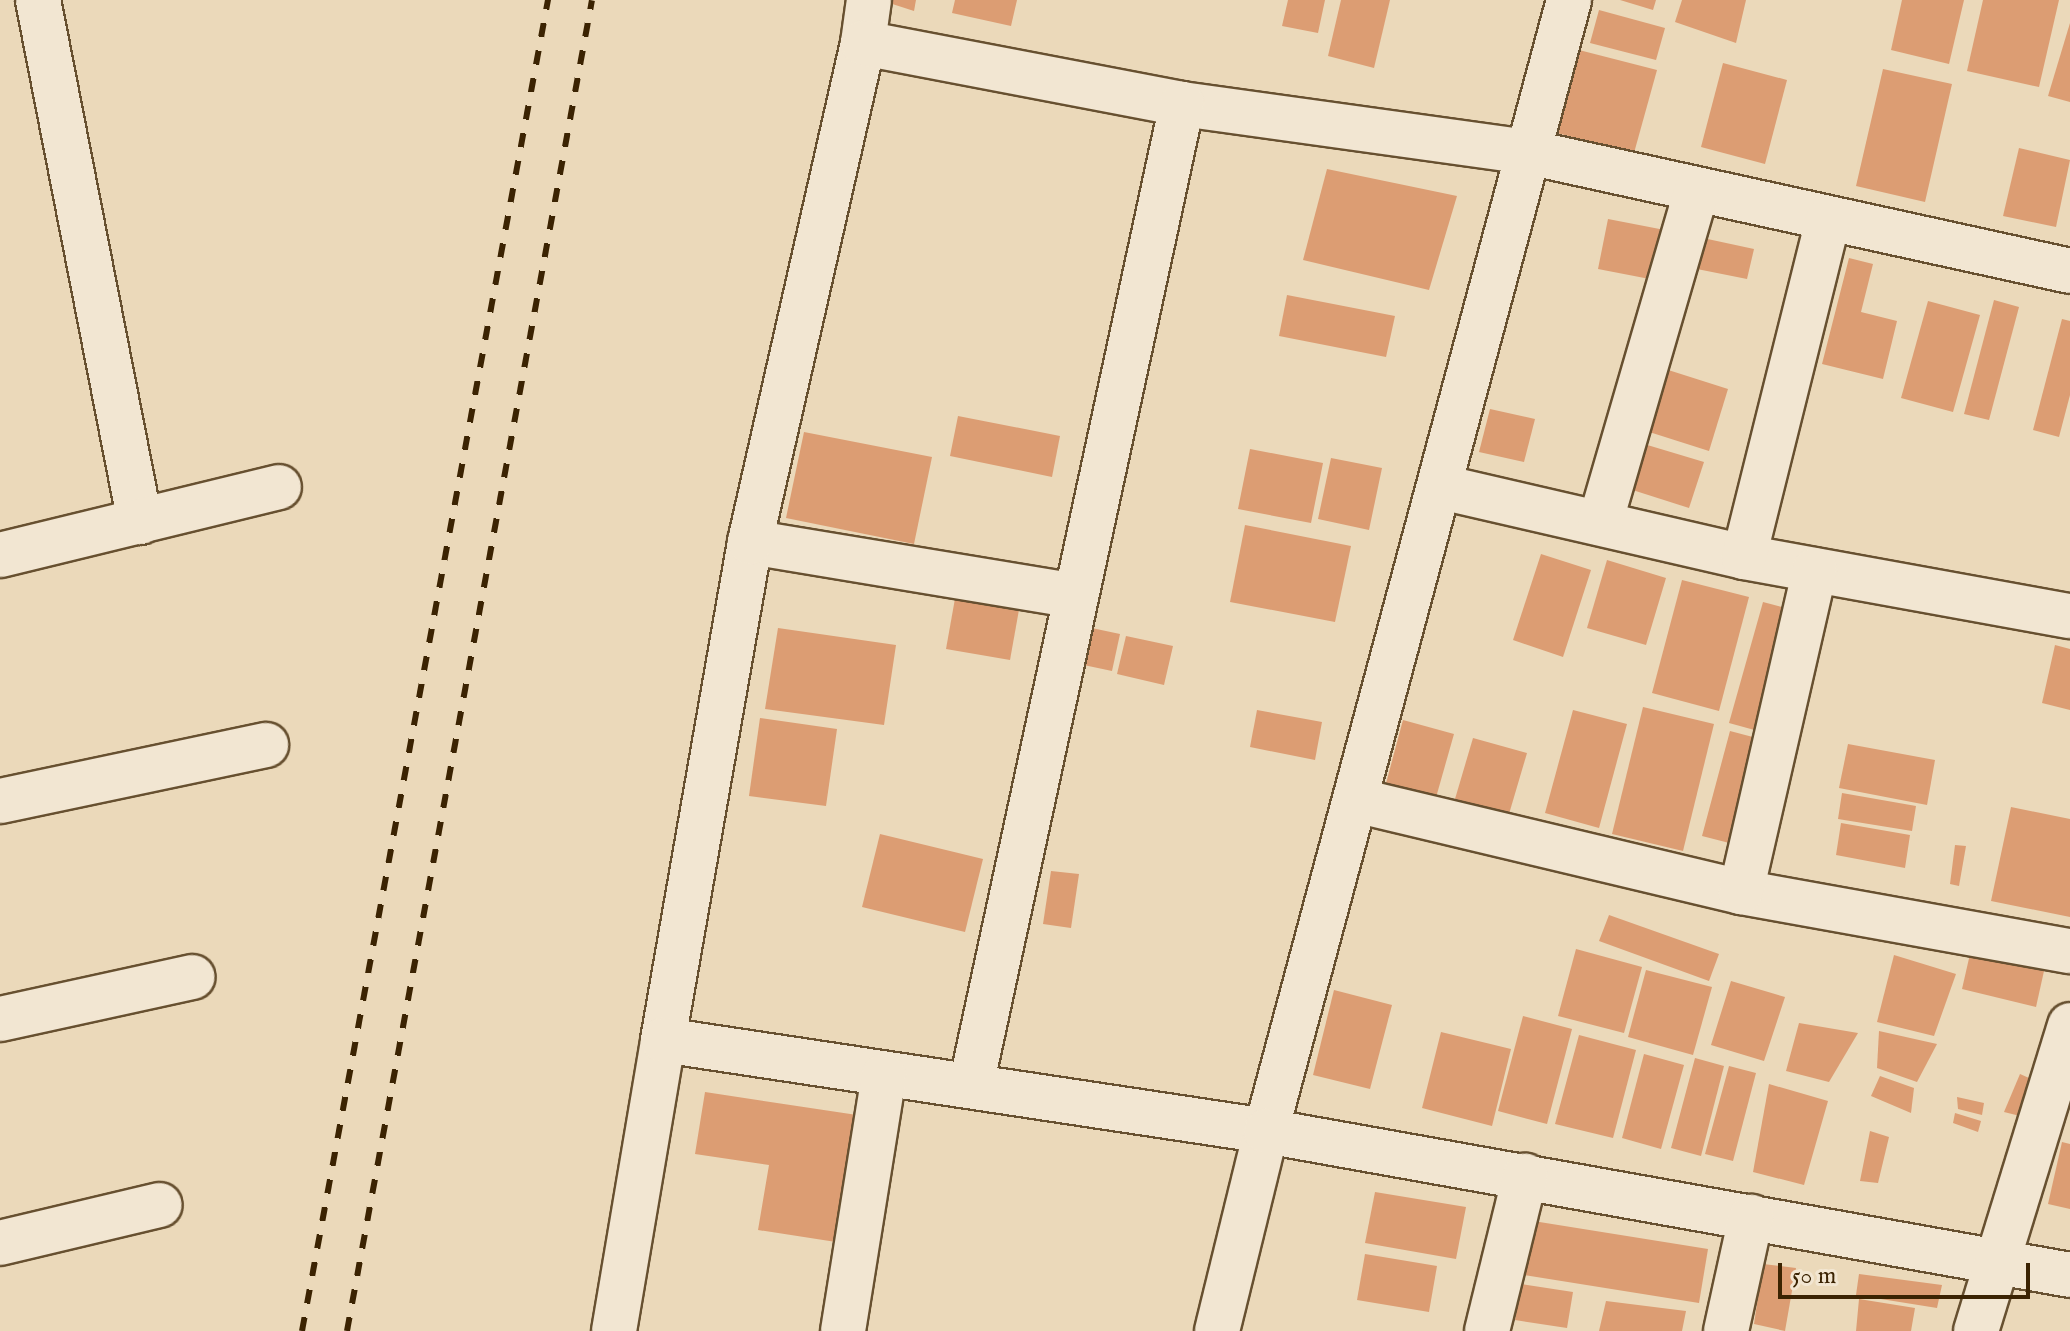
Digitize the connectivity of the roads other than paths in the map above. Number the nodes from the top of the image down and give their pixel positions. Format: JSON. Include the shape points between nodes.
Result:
{"nodes":[{"id":1,"x":38,"y":0,"type":"edge"},
{"id":2,"x":869,"y":0,"type":"edge"},
{"id":3,"x":1569,"y":0,"type":"edge"},
{"id":4,"x":863,"y":43,"type":"junction"},
{"id":5,"x":1182,"y":104,"type":"junction"},
{"id":6,"x":1528,"y":152,"type":"junction"},
{"id":7,"x":1697,"y":190,"type":"junction"},
{"id":8,"x":1828,"y":219,"type":"junction"},
{"id":9,"x":2070,"y":271,"type":"edge"},
{"id":10,"x":279,"y":487,"type":"dead end"},
{"id":11,"x":1441,"y":487,"type":"junction"},
{"id":12,"x":140,"y":522,"type":"junction"},
{"id":13,"x":1600,"y":523,"type":"junction"},
{"id":14,"x":750,"y":542,"type":"junction"},
{"id":15,"x":0,"y":555,"type":"edge"},
{"id":16,"x":1744,"y":557,"type":"junction"},
{"id":17,"x":1815,"y":570,"type":"junction"},
{"id":18,"x":1076,"y":596,"type":"junction"},
{"id":19,"x":2070,"y":616,"type":"edge"},
{"id":20,"x":266,"y":745,"type":"dead end"},
{"id":21,"x":1355,"y":800,"type":"junction"},
{"id":22,"x":0,"y":801,"type":"edge"},
{"id":23,"x":1741,"y":892,"type":"junction"},
{"id":24,"x":2070,"y":951,"type":"edge"},
{"id":25,"x":192,"y":977,"type":"dead end"},
{"id":26,"x":0,"y":1019,"type":"edge"},
{"id":27,"x":2070,"y":1025,"type":"edge"},
{"id":28,"x":663,"y":1040,"type":"junction"},
{"id":29,"x":884,"y":1076,"type":"junction"},
{"id":30,"x":971,"y":1086,"type":"junction"},
{"id":31,"x":1266,"y":1131,"type":"junction"},
{"id":32,"x":1525,"y":1176,"type":"junction"},
{"id":33,"x":160,"y":1205,"type":"dead end"},
{"id":34,"x":1751,"y":1217,"type":"junction"},
{"id":35,"x":0,"y":1243,"type":"edge"},
{"id":36,"x":1999,"y":1264,"type":"junction"},
{"id":37,"x":2070,"y":1275,"type":"edge"},
{"id":38,"x":614,"y":1331,"type":"edge"},
{"id":39,"x":843,"y":1331,"type":"edge"},
{"id":40,"x":1217,"y":1331,"type":"edge"},
{"id":41,"x":1487,"y":1331,"type":"edge"},
{"id":42,"x":1726,"y":1331,"type":"edge"},
{"id":43,"x":1976,"y":1331,"type":"edge"}],
"edges":[{"from":1,"to":12,"type":"street"},
{"from":2,"to":4,"type":"street"},
{"from":3,"to":6,"type":"street"},
{"from":4,"to":5,"type":"street"},
{"from":4,"to":14,"type":"street"},
{"from":5,"to":6,"type":"street"},
{"from":5,"to":18,"type":"street"},
{"from":6,"to":7,"type":"street"},
{"from":6,"to":11,"type":"street"},
{"from":7,"to":8,"type":"street"},
{"from":7,"to":13,"type":"street"},
{"from":8,"to":9,"type":"street"},
{"from":8,"to":16,"type":"street"},
{"from":10,"to":12,"type":"street"},
{"from":11,"to":13,"type":"street"},
{"from":11,"to":21,"type":"street"},
{"from":12,"to":15,"type":"street"},
{"from":13,"to":16,"type":"street"},
{"from":14,"to":18,"type":"street"},
{"from":14,"to":28,"type":"street"},
{"from":16,"to":17,"type":"street"},
{"from":17,"to":19,"type":"street"},
{"from":17,"to":23,"type":"street"},
{"from":18,"to":30,"type":"street"},
{"from":20,"to":22,"type":"street"},
{"from":21,"to":23,"type":"street"},
{"from":21,"to":31,"type":"street"},
{"from":23,"to":24,"type":"street"},
{"from":25,"to":26,"type":"street"},
{"from":27,"to":36,"type":"street"},
{"from":28,"to":29,"type":"street"},
{"from":28,"to":38,"type":"street"},
{"from":29,"to":30,"type":"street"},
{"from":29,"to":39,"type":"street"},
{"from":30,"to":31,"type":"street"},
{"from":31,"to":32,"type":"street"},
{"from":31,"to":40,"type":"street"},
{"from":32,"to":34,"type":"street"},
{"from":32,"to":41,"type":"street"},
{"from":33,"to":35,"type":"street"},
{"from":34,"to":36,"type":"street"},
{"from":34,"to":42,"type":"street"},
{"from":36,"to":37,"type":"street"},
{"from":36,"to":43,"type":"street"}]}
